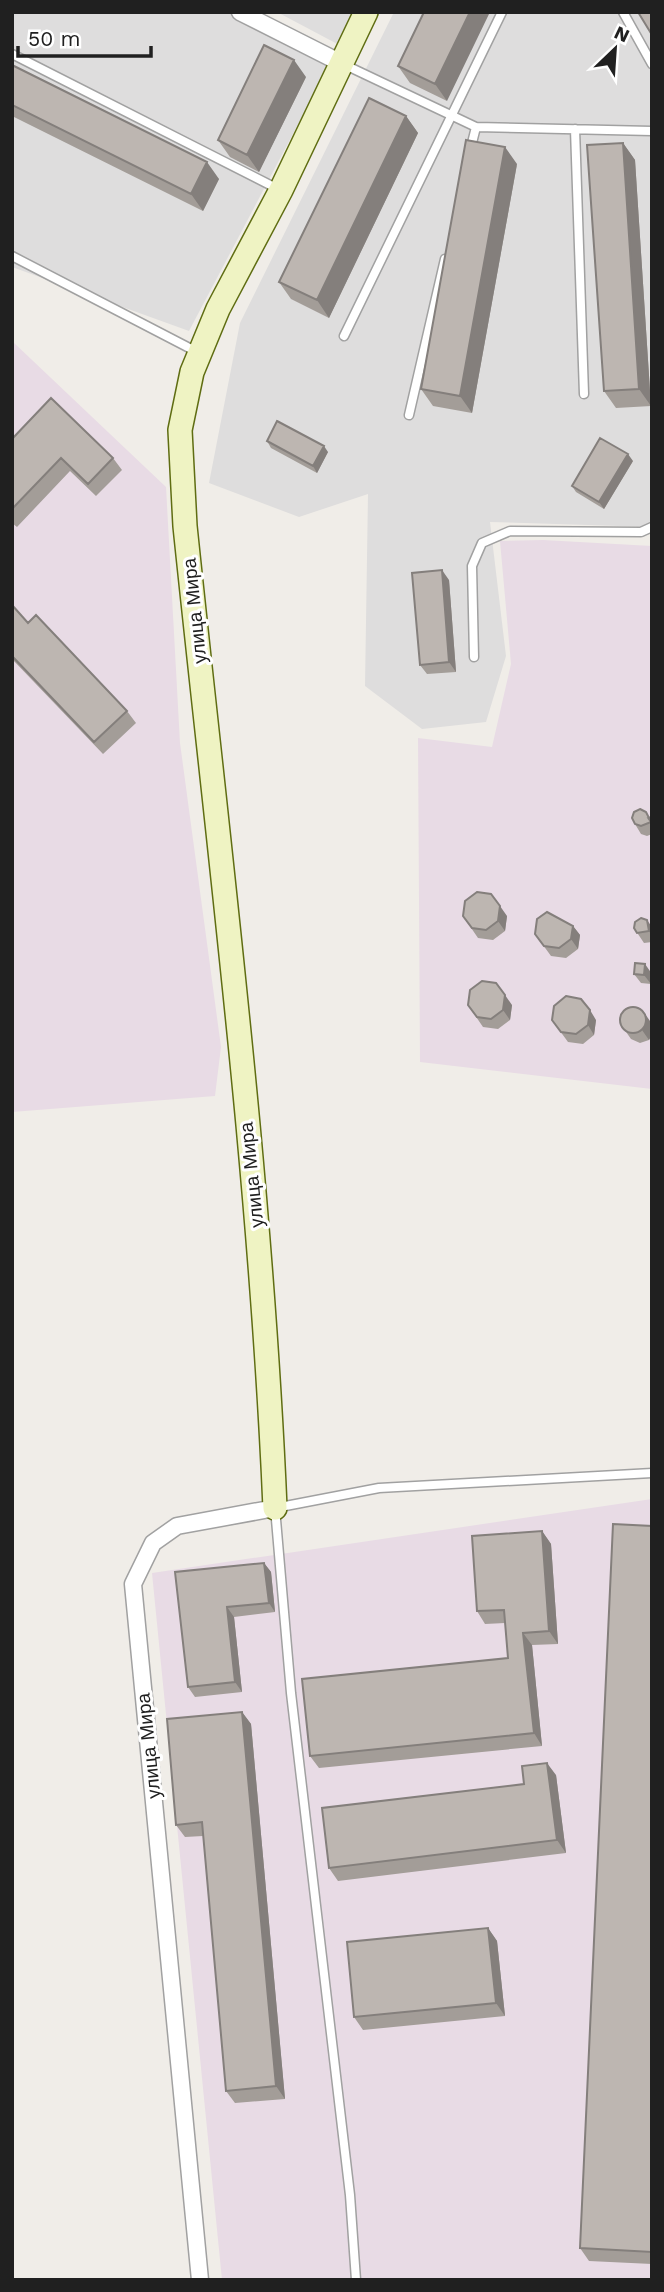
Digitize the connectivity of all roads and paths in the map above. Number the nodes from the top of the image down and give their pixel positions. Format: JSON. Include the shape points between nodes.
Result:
{"nodes":[{"id":1,"x":240,"y":12,"type":"edge"},
{"id":2,"x":366,"y":12,"type":"edge"},
{"id":3,"x":502,"y":12,"type":"edge"},
{"id":4,"x":623,"y":12,"type":"edge"},
{"id":5,"x":12,"y":54,"type":"edge"},
{"id":6,"x":341,"y":63,"type":"junction"},
{"id":7,"x":652,"y":64,"type":"edge"},
{"id":8,"x":452,"y":115,"type":"junction"},
{"id":9,"x":476,"y":127,"type":"junction"},
{"id":10,"x":575,"y":129,"type":"junction"},
{"id":11,"x":652,"y":131,"type":"edge"},
{"id":12,"x":467,"y":166,"type":"edge"},
{"id":13,"x":281,"y":190,"type":"junction"},
{"id":14,"x":448,"y":244,"type":"edge"},
{"id":15,"x":12,"y":256,"type":"edge"},
{"id":16,"x":344,"y":336,"type":"dead end"},
{"id":17,"x":200,"y":353,"type":"junction"},
{"id":18,"x":584,"y":394,"type":"dead end"},
{"id":19,"x":409,"y":415,"type":"dead end"},
{"id":20,"x":652,"y":527,"type":"edge"},
{"id":21,"x":474,"y":657,"type":"dead end"},
{"id":22,"x":652,"y":1473,"type":"edge"},
{"id":23,"x":275,"y":1508,"type":"junction"},
{"id":24,"x":200,"y":2280,"type":"edge"},
{"id":25,"x":356,"y":2280,"type":"edge"}],
"edges":[{"from":1,"to":6,"type":"street"},
{"from":2,"to":6,"type":"street","name":"улица Мира"},
{"from":3,"to":8,"type":"lane"},
{"from":4,"to":7,"type":"lane"},
{"from":5,"to":13,"type":"lane"},
{"from":6,"to":8,"type":"lane"},
{"from":6,"to":13,"type":"street","name":"улица Мира"},
{"from":8,"to":9,"type":"lane"},
{"from":8,"to":16,"type":"lane"},
{"from":9,"to":10,"type":"lane"},
{"from":9,"to":12,"type":"lane"},
{"from":10,"to":11,"type":"lane"},
{"from":10,"to":18,"type":"lane"},
{"from":13,"to":17,"type":"street","name":"улица Мира"},
{"from":14,"to":19,"type":"lane"},
{"from":15,"to":17,"type":"lane"},
{"from":17,"to":23,"type":"street","name":"улица Мира","via":[[186,391],[180,450],[257,1234]]},
{"from":20,"to":21,"type":"lane","via":[[641,532],[510,531],[482,543],[472,566]]},
{"from":22,"to":23,"type":"lane","via":[[379,1488]]},
{"from":23,"to":24,"type":"street","name":"улица Мира","via":[[177,1526],[153,1543],[133,1584]]},
{"from":23,"to":25,"type":"lane"}]}
